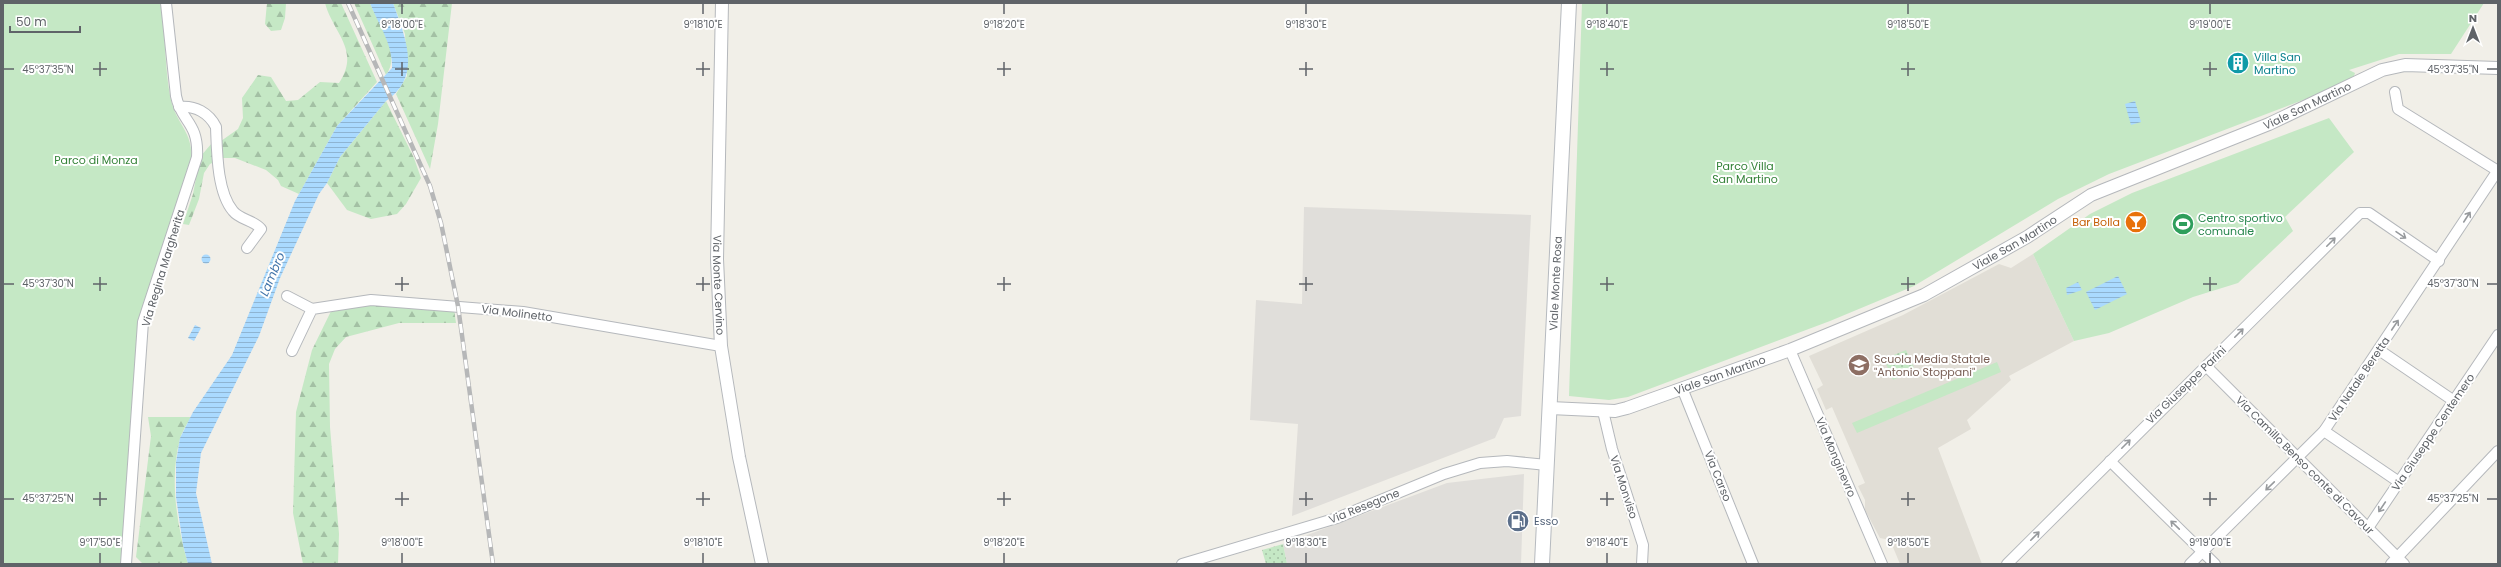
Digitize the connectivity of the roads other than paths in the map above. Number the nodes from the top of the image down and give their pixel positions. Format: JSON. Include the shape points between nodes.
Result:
{"nodes":[{"id":1,"x":166,"y":3,"type":"edge"},
{"id":2,"x":722,"y":3,"type":"edge"},
{"id":3,"x":1569,"y":3,"type":"edge"},
{"id":4,"x":2498,"y":68,"type":"edge"},
{"id":5,"x":2395,"y":92,"type":"dead end"},
{"id":6,"x":179,"y":107,"type":"junction"},
{"id":7,"x":2498,"y":171,"type":"edge"},
{"id":8,"x":248,"y":248,"type":"dead end"},
{"id":9,"x":2438,"y":261,"type":"junction"},
{"id":10,"x":287,"y":296,"type":"dead end"},
{"id":11,"x":312,"y":309,"type":"junction"},
{"id":12,"x":2498,"y":335,"type":"edge"},
{"id":13,"x":721,"y":346,"type":"junction"},
{"id":14,"x":1790,"y":350,"type":"junction"},
{"id":15,"x":2379,"y":350,"type":"junction"},
{"id":16,"x":292,"y":351,"type":"dead end"},
{"id":17,"x":2206,"y":366,"type":"junction"},
{"id":18,"x":1682,"y":388,"type":"junction"},
{"id":19,"x":2454,"y":401,"type":"junction"},
{"id":20,"x":1550,"y":408,"type":"junction"},
{"id":21,"x":1603,"y":411,"type":"junction"},
{"id":22,"x":2324,"y":431,"type":"junction"},
{"id":23,"x":2498,"y":451,"type":"edge"},
{"id":24,"x":2298,"y":458,"type":"junction"},
{"id":25,"x":2110,"y":461,"type":"junction"},
{"id":26,"x":1547,"y":465,"type":"junction"},
{"id":27,"x":2399,"y":482,"type":"junction"},
{"id":28,"x":2368,"y":528,"type":"junction"},
{"id":29,"x":2203,"y":552,"type":"junction"},
{"id":30,"x":2397,"y":562,"type":"edge"},
{"id":31,"x":126,"y":564,"type":"edge"},
{"id":32,"x":762,"y":564,"type":"edge"},
{"id":33,"x":1182,"y":564,"type":"edge"},
{"id":34,"x":1542,"y":564,"type":"edge"},
{"id":35,"x":1642,"y":564,"type":"edge"},
{"id":36,"x":1753,"y":564,"type":"edge"},
{"id":37,"x":1882,"y":564,"type":"edge"},
{"id":38,"x":2007,"y":564,"type":"edge"},
{"id":39,"x":2190,"y":564,"type":"edge"},
{"id":40,"x":2215,"y":564,"type":"edge"}],
"edges":[{"from":1,"to":6,"type":"street","name":"Via Regina Margherita"},
{"from":2,"to":13,"type":"street","name":"Via Monte Cervino","via":[[717,259]]},
{"from":3,"to":20,"type":"main road","name":"Viale Monte Rosa"},
{"from":4,"to":14,"type":"street","name":"Viale San Martino","via":[[2405,65],[2368,76],[2270,124],[2090,195],[2027,237],[1924,295]]},
{"from":5,"to":7,"type":"street","via":[[2398,109]]},
{"from":6,"to":8,"type":"street","via":[[194,107],[213,121],[216,127],[220,177],[227,201],[237,216],[258,225],[261,229]]},
{"from":6,"to":31,"type":"street","name":"Via Regina Margherita","via":[[198,141],[197,157],[144,322]]},
{"from":9,"to":7,"type":"street","name":"Via Natale Beretta","one_way":true},
{"from":15,"to":9,"type":"street","name":"Via Natale Beretta","one_way":true},
{"from":17,"to":9,"type":"street","name":"Via Giuseppe Parini","one_way":true,"via":[[2360,213],[2369,214]]},
{"from":10,"to":11,"type":"street"},
{"from":11,"to":13,"type":"street","name":"Via Molinetto","via":[[371,300],[523,312]]},
{"from":11,"to":16,"type":"street"},
{"from":12,"to":19,"type":"street","name":"Via Giuseppe Centemero"},
{"from":13,"to":32,"type":"street","name":"Via Monte Cervino","via":[[739,457]]},
{"from":14,"to":18,"type":"street","name":"Viale San Martino"},
{"from":14,"to":37,"type":"street","name":"Via Monginevro"},
{"from":15,"to":19,"type":"street"},
{"from":15,"to":22,"type":"street","name":"Via Natale Beretta"},
{"from":17,"to":24,"type":"street","name":"Via Camillo Benso conte di Cavour"},
{"from":25,"to":17,"type":"street","name":"Via Giuseppe Parini","one_way":true},
{"from":18,"to":21,"type":"street","name":"Viale San Martino","via":[[1627,408]]},
{"from":18,"to":36,"type":"street","name":"Via Carso"},
{"from":19,"to":27,"type":"street","name":"Via Giuseppe Centemero"},
{"from":20,"to":21,"type":"street","name":"Viale San Martino"},
{"from":20,"to":26,"type":"main road","name":"Viale Monte Rosa"},
{"from":21,"to":35,"type":"street","name":"Via Monviso","via":[[1612,449],[1643,545]]},
{"from":22,"to":24,"type":"street","name":"Via Natale Beretta"},
{"from":22,"to":27,"type":"street"},
{"from":23,"to":30,"type":"street"},
{"from":24,"to":28,"type":"street","name":"Via Camillo Benso conte di Cavour"},
{"from":24,"to":29,"type":"street","name":"Via Natale Beretta","one_way":true},
{"from":29,"to":25,"type":"street","one_way":true},
{"from":38,"to":25,"type":"street","name":"Via Giuseppe Parini","one_way":true},
{"from":26,"to":33,"type":"street","name":"Via Resegone","via":[[1507,462],[1480,464],[1444,474],[1337,518]]},
{"from":26,"to":34,"type":"main road","name":"Viale Monte Rosa"},
{"from":27,"to":28,"type":"street","name":"Via Giuseppe Centemero","one_way":true},
{"from":28,"to":30,"type":"street","name":"Via Camillo Benso conte di Cavour"},
{"from":29,"to":39,"type":"street","name":"Via Natale Beretta"},
{"from":29,"to":40,"type":"street"}]}
